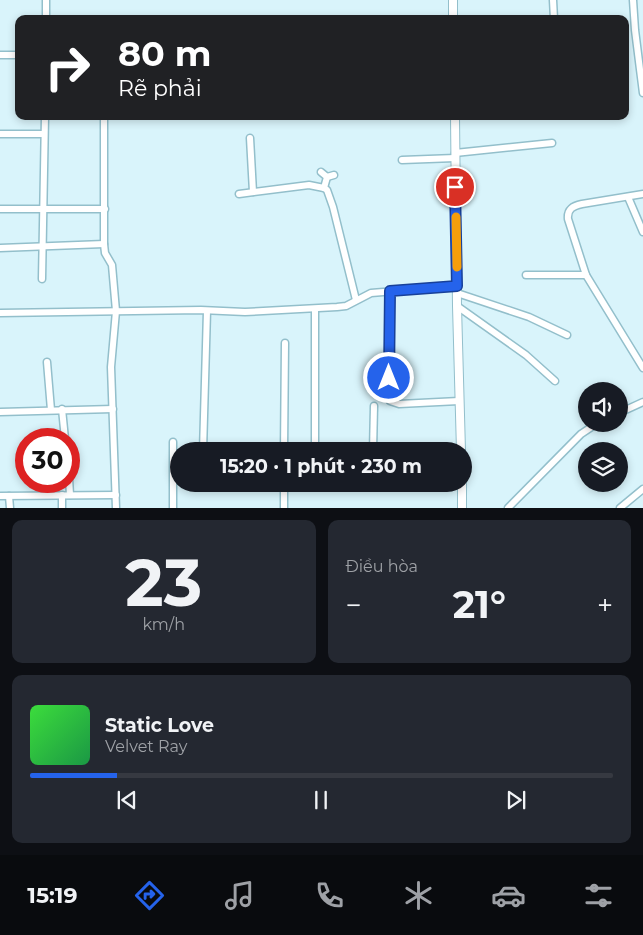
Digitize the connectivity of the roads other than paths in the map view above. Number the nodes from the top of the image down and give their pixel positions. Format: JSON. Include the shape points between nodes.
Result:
{"nodes":[{"id":1,"x":46,"y":0,"type":"edge"},
{"id":2,"x":453,"y":0,"type":"edge"},
{"id":3,"x":553,"y":0,"type":"edge"},
{"id":4,"x":633,"y":0,"type":"edge"},
{"id":5,"x":46,"y":15,"type":"edge"},
{"id":6,"x":453,"y":15,"type":"edge"},
{"id":7,"x":554,"y":15,"type":"edge"},
{"id":8,"x":0,"y":55,"type":"edge"},
{"id":9,"x":15,"y":55,"type":"edge"},
{"id":10,"x":643,"y":94,"type":"edge"},
{"id":11,"x":45,"y":120,"type":"edge"},
{"id":12,"x":104,"y":120,"type":"edge"},
{"id":13,"x":454,"y":120,"type":"edge"},
{"id":14,"x":0,"y":134,"type":"edge"},
{"id":15,"x":44,"y":134,"type":"junction"},
{"id":16,"x":250,"y":138,"type":"dead end"},
{"id":17,"x":552,"y":143,"type":"dead end"},
{"id":18,"x":455,"y":156,"type":"junction"},
{"id":19,"x":402,"y":160,"type":"dead end"},
{"id":20,"x":334,"y":175,"type":"dead end"},
{"id":21,"x":324,"y":188,"type":"junction"},
{"id":22,"x":253,"y":192,"type":"junction"},
{"id":23,"x":238,"y":194,"type":"dead end"},
{"id":24,"x":643,"y":194,"type":"edge"},
{"id":25,"x":628,"y":197,"type":"junction"},
{"id":26,"x":44,"y":208,"type":"junction"},
{"id":27,"x":0,"y":209,"type":"edge"},
{"id":28,"x":105,"y":209,"type":"junction"},
{"id":29,"x":643,"y":232,"type":"edge"},
{"id":30,"x":104,"y":244,"type":"junction"},
{"id":31,"x":43,"y":246,"type":"junction"},
{"id":32,"x":0,"y":248,"type":"edge"},
{"id":33,"x":526,"y":275,"type":"dead end"},
{"id":34,"x":586,"y":275,"type":"junction"},
{"id":35,"x":42,"y":279,"type":"dead end"},
{"id":36,"x":457,"y":290,"type":"junction"},
{"id":37,"x":390,"y":291,"type":"junction"},
{"id":38,"x":356,"y":300,"type":"junction"},
{"id":39,"x":457,"y":306,"type":"junction"},
{"id":40,"x":315,"y":309,"type":"junction"},
{"id":41,"x":116,"y":311,"type":"junction"},
{"id":42,"x":207,"y":311,"type":"junction"},
{"id":43,"x":0,"y":313,"type":"edge"},
{"id":44,"x":567,"y":335,"type":"dead end"},
{"id":45,"x":286,"y":343,"type":"dead end"},
{"id":46,"x":47,"y":362,"type":"dead end"},
{"id":47,"x":643,"y":368,"type":"edge"},
{"id":48,"x":555,"y":381,"type":"dead end"},
{"id":49,"x":460,"y":401,"type":"junction"},
{"id":50,"x":643,"y":402,"type":"edge"},
{"id":51,"x":374,"y":406,"type":"dead end"},
{"id":52,"x":113,"y":409,"type":"junction"},
{"id":53,"x":628,"y":409,"type":"edge"},
{"id":54,"x":52,"y":410,"type":"junction"},
{"id":55,"x":62,"y":410,"type":"junction"},
{"id":56,"x":0,"y":412,"type":"edge"},
{"id":57,"x":64,"y":428,"type":"edge"},
{"id":58,"x":583,"y":432,"type":"edge"},
{"id":59,"x":203,"y":442,"type":"edge"},
{"id":60,"x":284,"y":442,"type":"edge"},
{"id":61,"x":315,"y":442,"type":"edge"},
{"id":62,"x":373,"y":442,"type":"edge"},
{"id":63,"x":461,"y":442,"type":"edge"},
{"id":64,"x":643,"y":489,"type":"edge"},
{"id":65,"x":175,"y":492,"type":"edge"},
{"id":66,"x":284,"y":492,"type":"edge"},
{"id":67,"x":462,"y":492,"type":"edge"},
{"id":68,"x":62,"y":495,"type":"junction"},
{"id":69,"x":70,"y":495,"type":"joint"},
{"id":70,"x":116,"y":495,"type":"junction"},
{"id":71,"x":0,"y":496,"type":"edge"},
{"id":72,"x":9,"y":496,"type":"junction"},
{"id":73,"x":10,"y":508,"type":"edge"},
{"id":74,"x":62,"y":508,"type":"edge"},
{"id":75,"x":116,"y":508,"type":"edge"},
{"id":76,"x":174,"y":508,"type":"edge"},
{"id":77,"x":284,"y":508,"type":"edge"},
{"id":78,"x":462,"y":508,"type":"edge"},
{"id":79,"x":508,"y":508,"type":"edge"},
{"id":80,"x":620,"y":508,"type":"edge"}],
"edges":[{"from":1,"to":5,"type":"street"},
{"from":2,"to":6,"type":"street"},
{"from":3,"to":7,"type":"street"},
{"from":4,"to":10,"type":"street"},
{"from":8,"to":9,"type":"street"},
{"from":11,"to":15,"type":"street"},
{"from":12,"to":28,"type":"street"},
{"from":13,"to":18,"type":"street"},
{"from":14,"to":15,"type":"street"},
{"from":15,"to":26,"type":"street"},
{"from":16,"to":22,"type":"street"},
{"from":17,"to":18,"type":"street"},
{"from":18,"to":19,"type":"street"},
{"from":18,"to":36,"type":"street"},
{"from":20,"to":21,"type":"street","via":[[324,175]]},
{"from":21,"to":22,"type":"street","via":[[309,185]]},
{"from":21,"to":38,"type":"street","via":[[329,193]]},
{"from":22,"to":23,"type":"street"},
{"from":24,"to":25,"type":"street"},
{"from":25,"to":29,"type":"street"},
{"from":25,"to":34,"type":"street","via":[[573,206],[568,213]]},
{"from":26,"to":27,"type":"street"},
{"from":26,"to":28,"type":"street"},
{"from":26,"to":31,"type":"street"},
{"from":28,"to":30,"type":"street"},
{"from":30,"to":31,"type":"street"},
{"from":30,"to":41,"type":"street","via":[[112,265]]},
{"from":31,"to":32,"type":"street"},
{"from":31,"to":35,"type":"street"},
{"from":33,"to":34,"type":"street"},
{"from":34,"to":47,"type":"street"},
{"from":36,"to":37,"type":"street"},
{"from":36,"to":39,"type":"street"},
{"from":36,"to":44,"type":"street"},
{"from":37,"to":38,"type":"street","via":[[371,293]]},
{"from":37,"to":49,"type":"street","via":[[390,401],[399,404]]},
{"from":38,"to":40,"type":"street","via":[[346,306]]},
{"from":39,"to":48,"type":"street","via":[[526,355]]},
{"from":39,"to":49,"type":"street"},
{"from":40,"to":42,"type":"street"},
{"from":40,"to":61,"type":"street"},
{"from":41,"to":42,"type":"street"},
{"from":41,"to":43,"type":"street"},
{"from":41,"to":52,"type":"street","via":[[111,367]]},
{"from":42,"to":59,"type":"street"},
{"from":45,"to":60,"type":"street"},
{"from":46,"to":54,"type":"street"},
{"from":49,"to":63,"type":"street"},
{"from":50,"to":53,"type":"street"},
{"from":51,"to":62,"type":"street"},
{"from":52,"to":55,"type":"street"},
{"from":52,"to":70,"type":"street"},
{"from":54,"to":55,"type":"street"},
{"from":54,"to":56,"type":"street"},
{"from":55,"to":57,"type":"street"},
{"from":58,"to":79,"type":"street"},
{"from":64,"to":80,"type":"street"},
{"from":65,"to":76,"type":"street"},
{"from":66,"to":77,"type":"street"},
{"from":67,"to":78,"type":"street"},
{"from":68,"to":69,"type":"street"},
{"from":68,"to":72,"type":"street"},
{"from":68,"to":74,"type":"street"},
{"from":69,"to":70,"type":"street"},
{"from":70,"to":75,"type":"street"},
{"from":71,"to":72,"type":"street"},
{"from":72,"to":73,"type":"street"}]}
